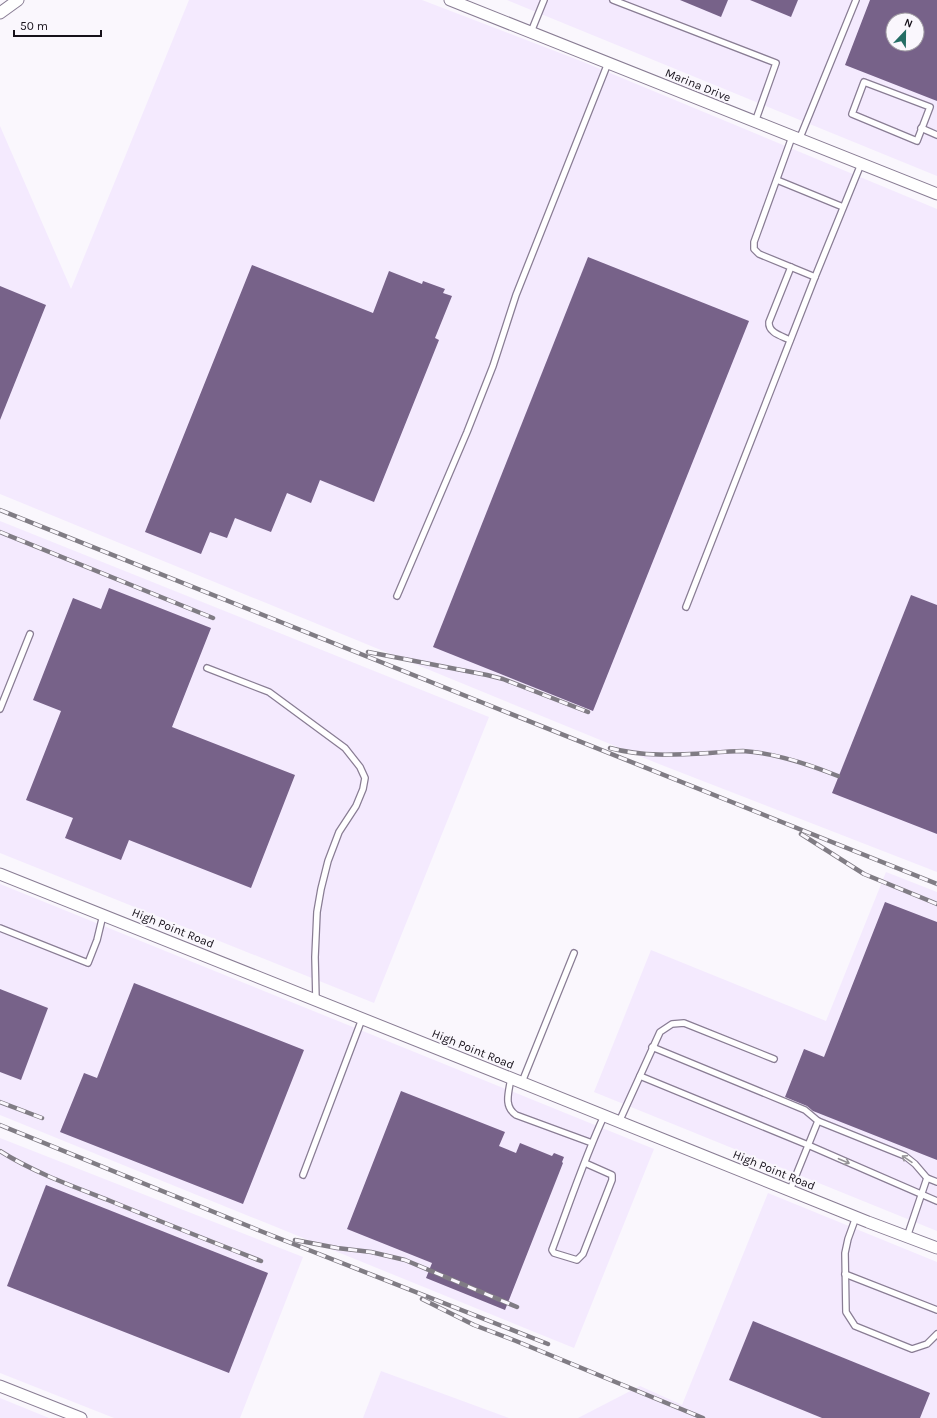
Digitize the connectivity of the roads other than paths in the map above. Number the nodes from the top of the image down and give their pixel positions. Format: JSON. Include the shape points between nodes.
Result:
{"nodes":[{"id":1,"x":18,"y":0,"type":"edge"},
{"id":2,"x":450,"y":0,"type":"edge"},
{"id":3,"x":544,"y":0,"type":"edge"},
{"id":4,"x":613,"y":0,"type":"edge"},
{"id":5,"x":856,"y":0,"type":"edge"},
{"id":6,"x":0,"y":13,"type":"edge"},
{"id":7,"x":531,"y":32,"type":"junction"},
{"id":8,"x":608,"y":63,"type":"junction"},
{"id":9,"x":755,"y":122,"type":"junction"},
{"id":10,"x":921,"y":128,"type":"junction"},
{"id":11,"x":937,"y":135,"type":"edge"},
{"id":12,"x":796,"y":139,"type":"junction"},
{"id":13,"x":861,"y":164,"type":"junction"},
{"id":14,"x":777,"y":180,"type":"junction"},
{"id":15,"x":937,"y":194,"type":"edge"},
{"id":16,"x":843,"y":207,"type":"junction"},
{"id":17,"x":791,"y":267,"type":"junction"},
{"id":18,"x":815,"y":277,"type":"junction"},
{"id":19,"x":790,"y":340,"type":"junction"},
{"id":20,"x":397,"y":596,"type":"dead end"},
{"id":21,"x":686,"y":607,"type":"dead end"},
{"id":22,"x":30,"y":634,"type":"dead end"},
{"id":23,"x":207,"y":668,"type":"dead end"},
{"id":24,"x":0,"y":709,"type":"edge"},
{"id":25,"x":0,"y":874,"type":"edge"},
{"id":26,"x":103,"y":915,"type":"junction"},
{"id":27,"x":0,"y":928,"type":"edge"},
{"id":28,"x":574,"y":953,"type":"dead end"},
{"id":29,"x":316,"y":1000,"type":"junction"},
{"id":30,"x":362,"y":1019,"type":"junction"},
{"id":31,"x":652,"y":1047,"type":"junction"},
{"id":32,"x":774,"y":1059,"type":"dead end"},
{"id":33,"x":640,"y":1076,"type":"junction"},
{"id":34,"x":511,"y":1078,"type":"junction"},
{"id":35,"x":522,"y":1082,"type":"junction"},
{"id":36,"x":604,"y":1116,"type":"junction"},
{"id":37,"x":818,"y":1121,"type":"junction"},
{"id":38,"x":619,"y":1122,"type":"junction"},
{"id":39,"x":592,"y":1143,"type":"junction"},
{"id":40,"x":808,"y":1146,"type":"junction"},
{"id":41,"x":585,"y":1163,"type":"junction"},
{"id":42,"x":302,"y":1175,"type":"dead end"},
{"id":43,"x":928,"y":1178,"type":"junction"},
{"id":44,"x":937,"y":1182,"type":"edge"},
{"id":45,"x":790,"y":1190,"type":"junction"},
{"id":46,"x":922,"y":1195,"type":"junction"},
{"id":47,"x":937,"y":1201,"type":"edge"},
{"id":48,"x":856,"y":1217,"type":"junction"},
{"id":49,"x":907,"y":1237,"type":"junction"},
{"id":50,"x":937,"y":1248,"type":"edge"},
{"id":51,"x":845,"y":1274,"type":"junction"},
{"id":52,"x":937,"y":1310,"type":"edge"},
{"id":53,"x":937,"y":1334,"type":"edge"},
{"id":54,"x":0,"y":1386,"type":"edge"},
{"id":55,"x":81,"y":1418,"type":"edge"}],
"edges":[{"from":1,"to":6,"type":"street"},
{"from":2,"to":7,"type":"street","name":"Marina Drive"},
{"from":3,"to":7,"type":"lane"},
{"from":4,"to":9,"type":"lane","via":[[776,63]]},
{"from":5,"to":12,"type":"lane"},
{"from":7,"to":8,"type":"street","name":"Marina Drive"},
{"from":8,"to":9,"type":"street","name":"Marina Drive"},
{"from":8,"to":20,"type":"lane","via":[[516,295],[493,366],[470,425]]},
{"from":9,"to":12,"type":"street","name":"Marina Drive"},
{"from":10,"to":10,"type":"lane","via":[[930,107],[864,82],[852,114],[916,141]]},
{"from":10,"to":11,"type":"lane"},
{"from":12,"to":13,"type":"street","name":"Marina Drive"},
{"from":12,"to":14,"type":"lane"},
{"from":13,"to":15,"type":"street","name":"Marina Drive"},
{"from":13,"to":16,"type":"lane"},
{"from":14,"to":16,"type":"lane"},
{"from":14,"to":17,"type":"lane","via":[[754,242],[754,249],[759,254]]},
{"from":16,"to":18,"type":"lane"},
{"from":17,"to":18,"type":"lane"},
{"from":17,"to":19,"type":"lane","via":[[768,326],[776,334]]},
{"from":18,"to":19,"type":"lane"},
{"from":19,"to":21,"type":"lane"},
{"from":22,"to":24,"type":"lane"},
{"from":23,"to":29,"type":"lane","via":[[270,692],[345,748],[365,778],[356,806],[339,832],[321,889],[317,912]]},
{"from":25,"to":26,"type":"street","name":"High Point Road"},
{"from":26,"to":27,"type":"lane","via":[[88,963]]},
{"from":26,"to":29,"type":"street","name":"High Point Road"},
{"from":28,"to":35,"type":"lane"},
{"from":29,"to":30,"type":"street","name":"High Point Road"},
{"from":30,"to":34,"type":"street","name":"High Point Road"},
{"from":30,"to":42,"type":"lane"},
{"from":31,"to":32,"type":"lane","via":[[660,1032],[672,1024],[684,1023]]},
{"from":31,"to":33,"type":"lane"},
{"from":31,"to":37,"type":"lane","via":[[805,1110]]},
{"from":33,"to":38,"type":"lane"},
{"from":33,"to":40,"type":"lane"},
{"from":34,"to":35,"type":"street","name":"High Point Road"},
{"from":34,"to":39,"type":"lane","via":[[508,1106],[510,1111]]},
{"from":35,"to":36,"type":"street","name":"High Point Road"},
{"from":36,"to":38,"type":"street","name":"High Point Road"},
{"from":36,"to":39,"type":"lane"},
{"from":37,"to":40,"type":"lane"},
{"from":43,"to":37,"type":"lane","one_way":true,"via":[[905,1156]]},
{"from":38,"to":45,"type":"street","name":"High Point Road"},
{"from":39,"to":41,"type":"lane"},
{"from":40,"to":45,"type":"lane"},
{"from":40,"to":46,"type":"lane","one_way":true},
{"from":41,"to":41,"type":"lane","via":[[552,1250],[554,1253],[577,1260],[583,1254],[612,1180],[612,1175]]},
{"from":43,"to":44,"type":"lane"},
{"from":43,"to":46,"type":"lane"},
{"from":45,"to":48,"type":"street","name":"High Point Road"},
{"from":46,"to":47,"type":"lane"},
{"from":46,"to":49,"type":"lane"},
{"from":48,"to":49,"type":"street","name":"High Point Road"},
{"from":48,"to":51,"type":"lane","via":[[845,1253]]},
{"from":49,"to":50,"type":"street","name":"High Point Road"},
{"from":51,"to":52,"type":"lane"},
{"from":51,"to":53,"type":"lane","via":[[846,1312],[855,1326],[912,1349],[927,1344]]},
{"from":54,"to":55,"type":"street"}]}
